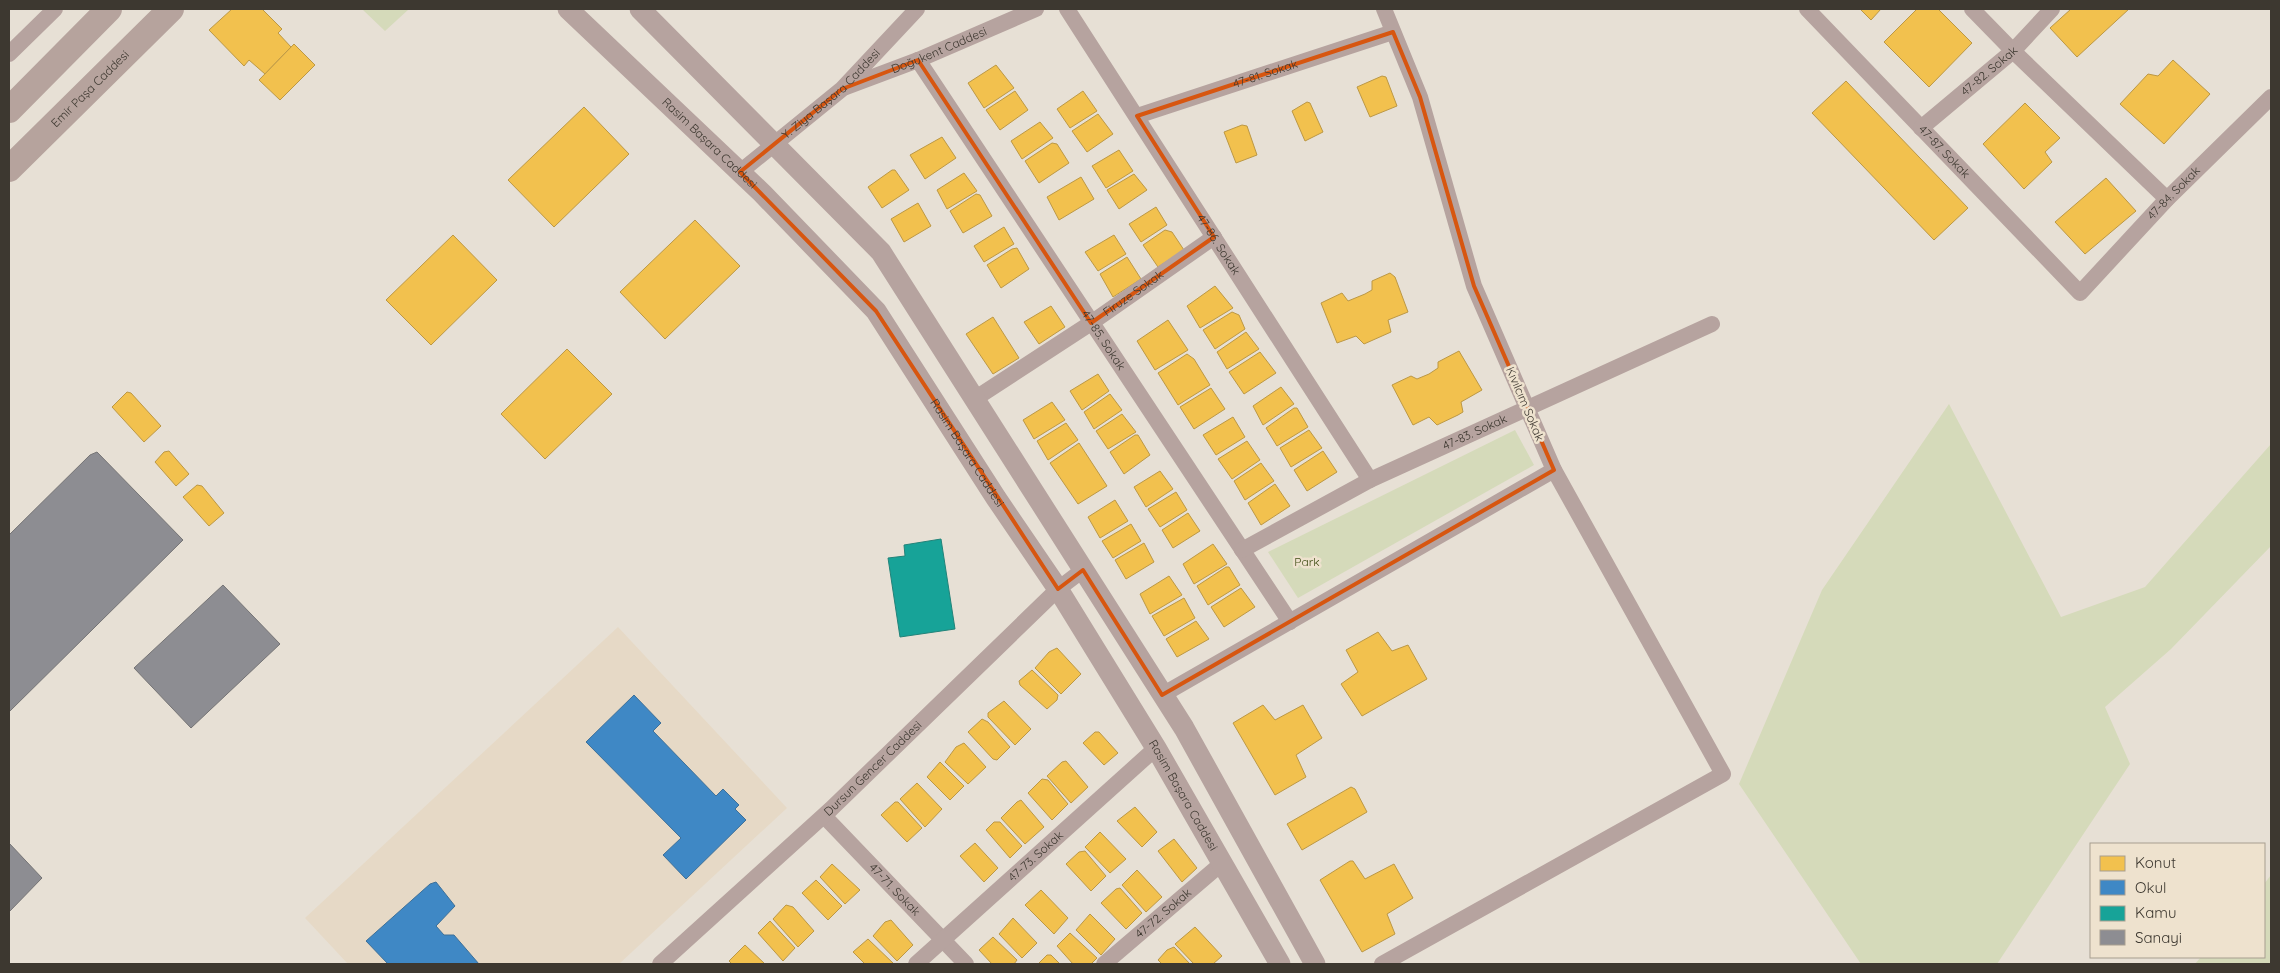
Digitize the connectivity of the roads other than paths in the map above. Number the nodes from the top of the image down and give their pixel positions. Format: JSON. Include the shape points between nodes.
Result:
{"nodes":[{"id":1,"x":55,"y":9,"type":"edge"},
{"id":2,"x":109,"y":9,"type":"edge"},
{"id":3,"x":171,"y":9,"type":"edge"},
{"id":4,"x":568,"y":9,"type":"edge"},
{"id":5,"x":640,"y":9,"type":"edge"},
{"id":6,"x":1036,"y":9,"type":"edge"},
{"id":7,"x":1067,"y":9,"type":"edge"},
{"id":8,"x":1384,"y":9,"type":"edge"},
{"id":9,"x":1807,"y":9,"type":"edge"},
{"id":10,"x":1972,"y":9,"type":"edge"},
{"id":11,"x":2052,"y":9,"type":"edge"},
{"id":12,"x":914,"y":10,"type":"edge"},
{"id":13,"x":1393,"y":32,"type":"junction"},
{"id":14,"x":2012,"y":51,"type":"junction"},
{"id":15,"x":9,"y":54,"type":"edge"},
{"id":16,"x":918,"y":60,"type":"junction"},
{"id":17,"x":842,"y":89,"type":"junction"},
{"id":18,"x":2271,"y":97,"type":"edge"},
{"id":19,"x":9,"y":110,"type":"edge"},
{"id":20,"x":1137,"y":116,"type":"junction"},
{"id":21,"x":1921,"y":128,"type":"junction"},
{"id":22,"x":775,"y":144,"type":"junction"},
{"id":23,"x":9,"y":169,"type":"edge"},
{"id":24,"x":740,"y":172,"type":"junction"},
{"id":25,"x":2167,"y":199,"type":"junction"},
{"id":26,"x":1214,"y":236,"type":"junction"},
{"id":27,"x":2080,"y":293,"type":"joint"},
{"id":28,"x":1091,"y":323,"type":"junction"},
{"id":29,"x":1712,"y":324,"type":"dead end"},
{"id":30,"x":976,"y":398,"type":"junction"},
{"id":31,"x":1528,"y":409,"type":"junction"},
{"id":32,"x":1554,"y":470,"type":"junction"},
{"id":33,"x":1370,"y":480,"type":"junction"},
{"id":34,"x":1242,"y":550,"type":"junction"},
{"id":35,"x":1083,"y":570,"type":"junction"},
{"id":36,"x":1058,"y":590,"type":"junction"},
{"id":37,"x":1290,"y":622,"type":"junction"},
{"id":38,"x":1162,"y":695,"type":"junction"},
{"id":39,"x":1156,"y":748,"type":"junction"},
{"id":40,"x":824,"y":816,"type":"junction"},
{"id":41,"x":1221,"y":864,"type":"junction"},
{"id":42,"x":942,"y":940,"type":"junction"},
{"id":43,"x":660,"y":964,"type":"edge"},
{"id":44,"x":916,"y":964,"type":"edge"},
{"id":45,"x":966,"y":964,"type":"edge"},
{"id":46,"x":1104,"y":964,"type":"edge"},
{"id":47,"x":1280,"y":964,"type":"edge"},
{"id":48,"x":1316,"y":964,"type":"edge"},
{"id":49,"x":1382,"y":964,"type":"edge"}],
"edges":[{"from":1,"to":15,"type":"street"},
{"from":2,"to":19,"type":"main road"},
{"from":3,"to":23,"type":"main road","name":"Emir Paşa Caddesi"},
{"from":4,"to":24,"type":"street","name":"Rasim Başara Caddesi"},
{"from":5,"to":22,"type":"street"},
{"from":6,"to":16,"type":"street","name":"Doğukent Caddesi"},
{"from":7,"to":20,"type":"street","name":"47-86. Sokak"},
{"from":8,"to":13,"type":"street","name":"Kıvılcım Sokak"},
{"from":9,"to":21,"type":"street","name":"47-87. Sokak"},
{"from":10,"to":14,"type":"street"},
{"from":11,"to":14,"type":"street","name":"47-82. Sokak"},
{"from":12,"to":17,"type":"street","name":"Y. Ziya Başara Caddesi"},
{"from":13,"to":20,"type":"street","name":"47-81. Sokak"},
{"from":13,"to":31,"type":"street","name":"Kıvılcım Sokak","via":[[1420,97],[1474,286]]},
{"from":14,"to":21,"type":"street","name":"47-82. Sokak"},
{"from":14,"to":25,"type":"street"},
{"from":16,"to":17,"type":"street","name":"Doğukent Caddesi"},
{"from":16,"to":28,"type":"street","name":"47-85. Sokak"},
{"from":17,"to":22,"type":"street","name":"Y. Ziya Başara Caddesi"},
{"from":18,"to":25,"type":"street","name":"47-84. Sokak"},
{"from":20,"to":26,"type":"street","name":"47-86. Sokak"},
{"from":21,"to":27,"type":"street","name":"47-87. Sokak"},
{"from":22,"to":24,"type":"street","name":"Y. Ziya Başara Caddesi"},
{"from":22,"to":30,"type":"street","via":[[881,252]]},
{"from":24,"to":36,"type":"street","name":"Rasim Başara Caddesi","via":[[876,311]]},
{"from":25,"to":27,"type":"street","name":"47-84. Sokak"},
{"from":26,"to":28,"type":"street","name":"Firuze Sokak"},
{"from":26,"to":33,"type":"street","name":"47-86. Sokak"},
{"from":28,"to":30,"type":"street","name":"Firuze Sokak"},
{"from":28,"to":34,"type":"street","name":"47-85. Sokak"},
{"from":29,"to":31,"type":"street","name":"47-83. Sokak"},
{"from":30,"to":35,"type":"street"},
{"from":31,"to":32,"type":"street","name":"Kıvılcım Sokak"},
{"from":31,"to":33,"type":"street","name":"47-83. Sokak"},
{"from":32,"to":37,"type":"street"},
{"from":32,"to":49,"type":"street","name":"Kıvılcım Sokak","via":[[1723,774]]},
{"from":33,"to":34,"type":"street","name":"47-83. Sokak"},
{"from":34,"to":37,"type":"street","name":"47-85. Sokak"},
{"from":35,"to":36,"type":"street","name":"Dursun Gencer Caddesi"},
{"from":35,"to":38,"type":"street"},
{"from":36,"to":39,"type":"street","name":"Rasim Başara Caddesi"},
{"from":36,"to":40,"type":"street","name":"Dursun Gencer Caddesi"},
{"from":37,"to":38,"type":"street"},
{"from":38,"to":48,"type":"street","via":[[1184,728]]},
{"from":39,"to":41,"type":"street","name":"Rasim Başara Caddesi"},
{"from":39,"to":42,"type":"street","name":"47-73. Sokak"},
{"from":40,"to":42,"type":"street","name":"47-71. Sokak"},
{"from":40,"to":43,"type":"street","name":"Dursun Gencer Caddesi"},
{"from":41,"to":46,"type":"street","name":"47-72. Sokak"},
{"from":41,"to":47,"type":"street","name":"Rasim Başara Caddesi"},
{"from":42,"to":44,"type":"street","name":"47-73. Sokak"},
{"from":42,"to":45,"type":"street","name":"47-71. Sokak"}]}
